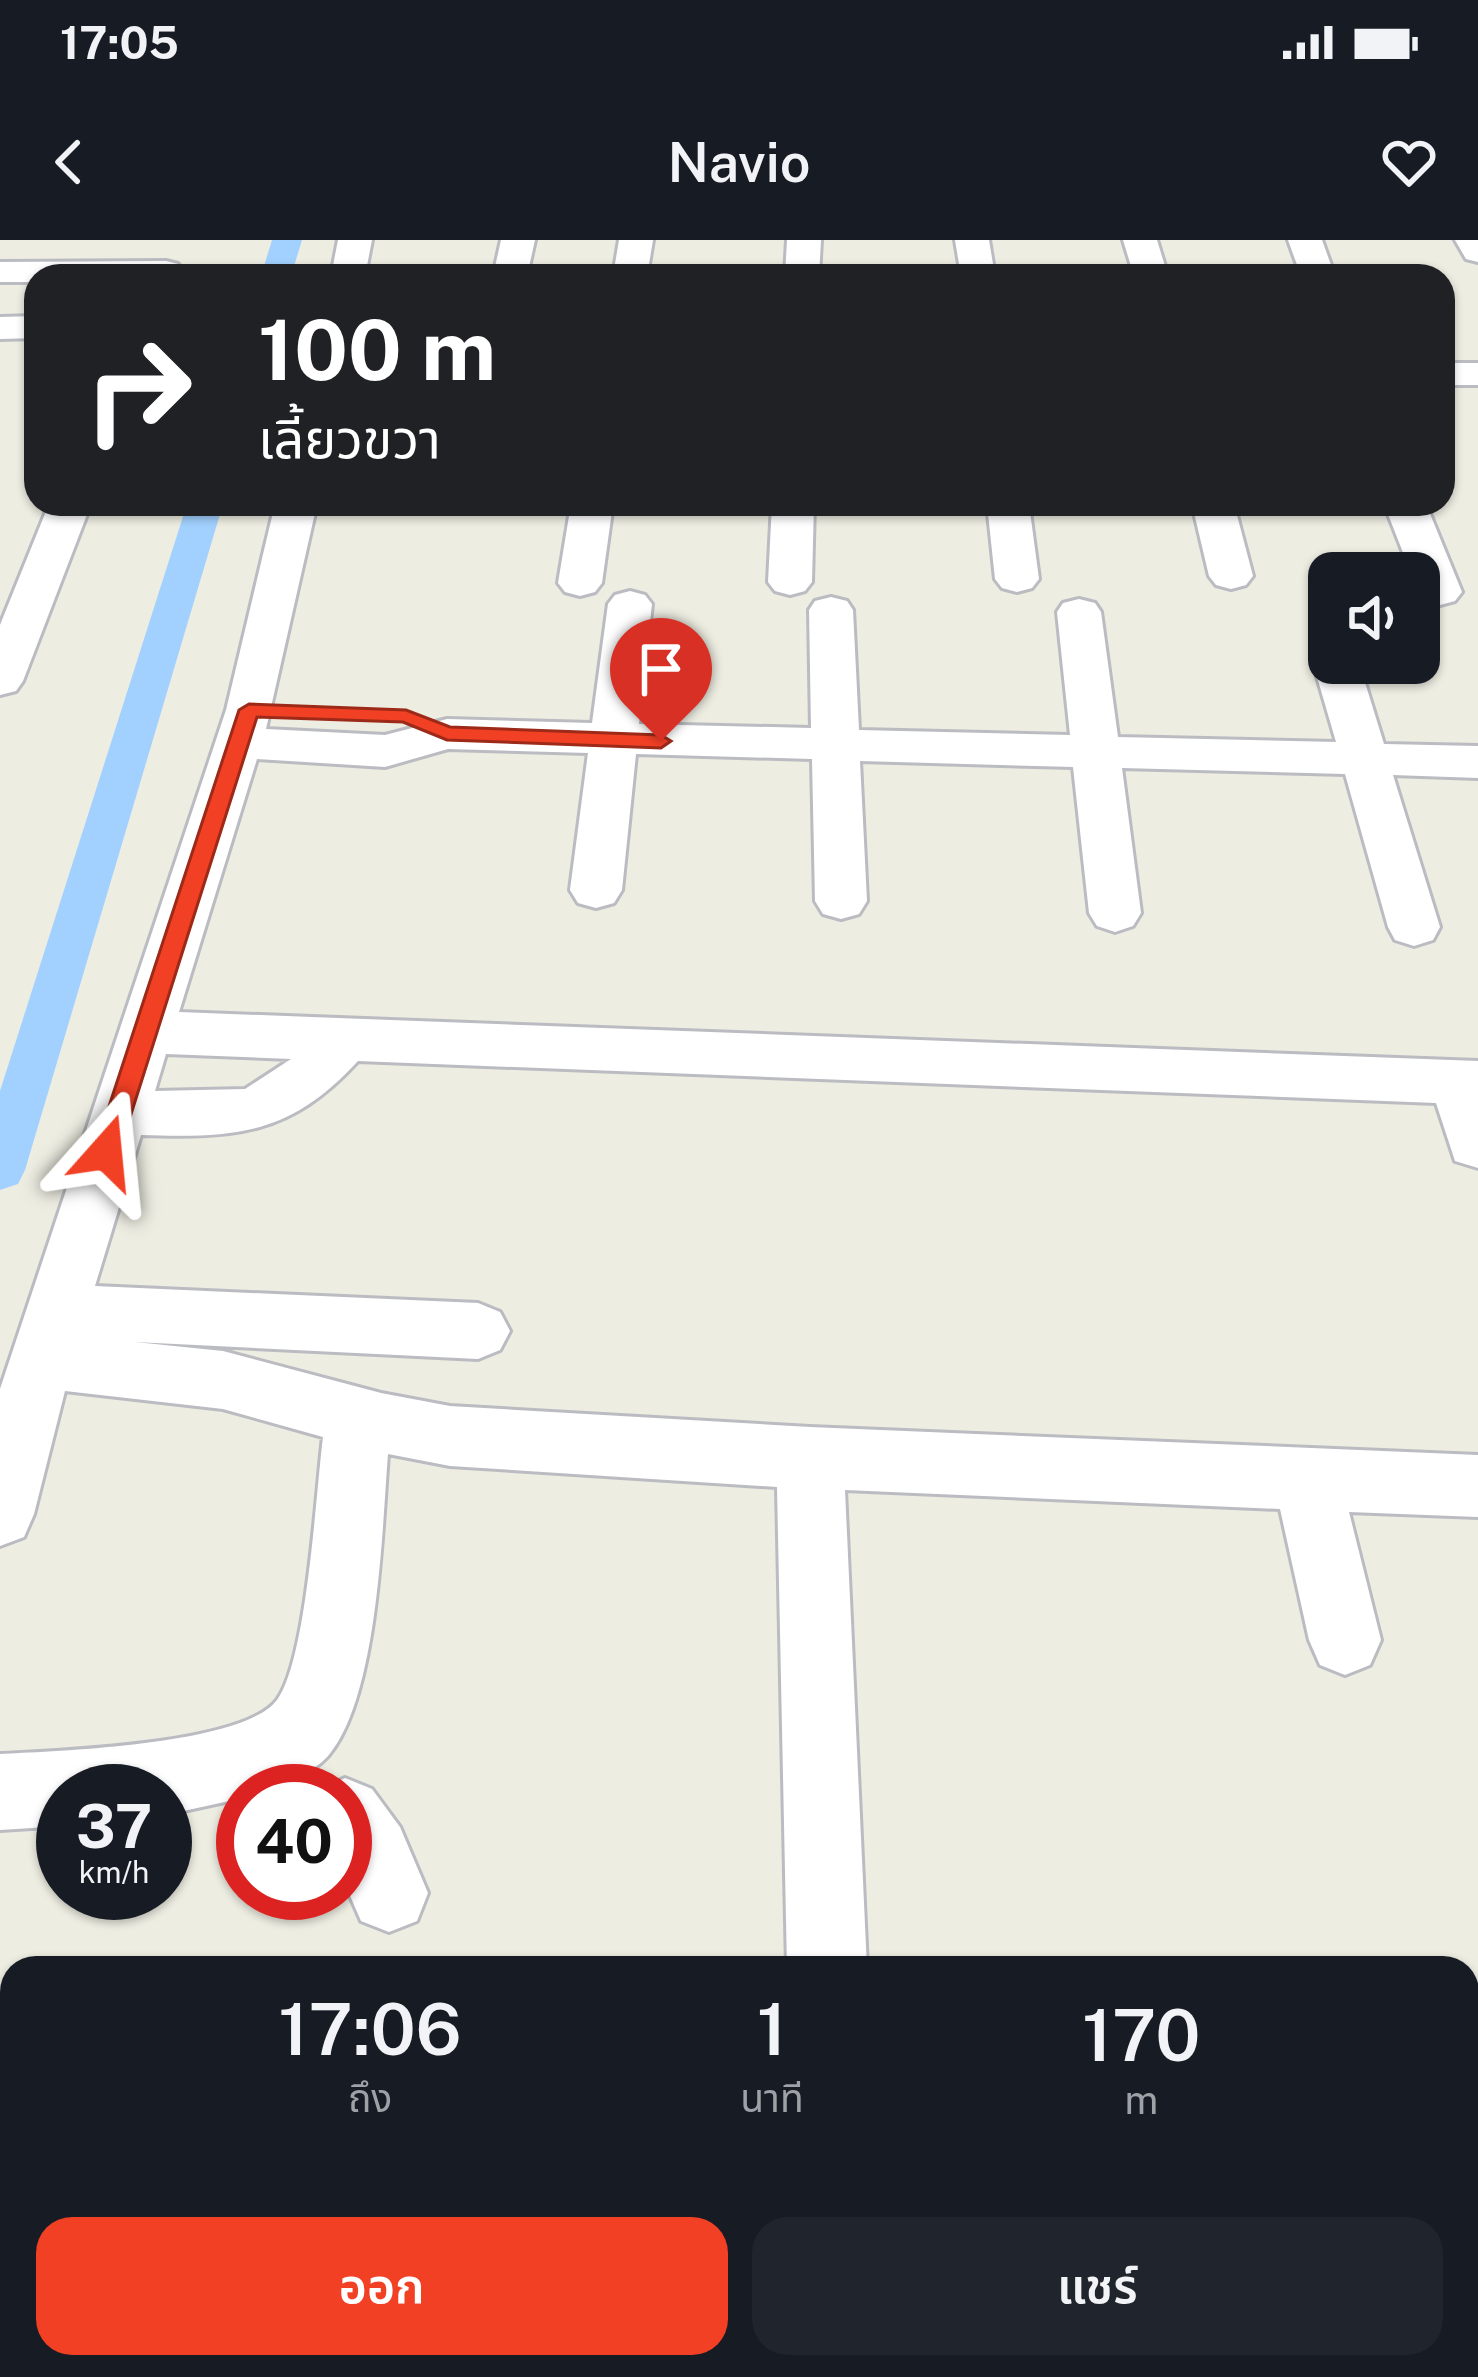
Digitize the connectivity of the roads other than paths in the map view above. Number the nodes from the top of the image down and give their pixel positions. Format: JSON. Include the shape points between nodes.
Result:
{"nodes":[{"id":1,"x":103,"y":240,"type":"edge"},
{"id":2,"x":1472,"y":240,"type":"edge"},
{"id":3,"x":1478,"y":252,"type":"edge"},
{"id":4,"x":80,"y":264,"type":"edge"},
{"id":5,"x":64,"y":516,"type":"edge"},
{"id":6,"x":293,"y":516,"type":"edge"},
{"id":7,"x":590,"y":516,"type":"edge"},
{"id":8,"x":793,"y":516,"type":"edge"},
{"id":9,"x":1009,"y":516,"type":"edge"},
{"id":10,"x":1216,"y":516,"type":"edge"},
{"id":11,"x":1410,"y":516,"type":"edge"},
{"id":12,"x":1424,"y":552,"type":"edge"},
{"id":13,"x":1231,"y":576,"type":"dead end"},
{"id":14,"x":1017,"y":579,"type":"dead end"},
{"id":15,"x":790,"y":583,"type":"dead end"},
{"id":16,"x":580,"y":584,"type":"dead end"},
{"id":17,"x":630,"y":604,"type":"dead end"},
{"id":18,"x":831,"y":610,"type":"dead end"},
{"id":19,"x":1079,"y":612,"type":"dead end"},
{"id":20,"x":11,"y":625,"type":"edge"},
{"id":21,"x":0,"y":681,"type":"edge"},
{"id":22,"x":1343,"y":684,"type":"edge"},
{"id":23,"x":244,"y":726,"type":"junction"},
{"id":24,"x":617,"y":740,"type":"junction"},
{"id":25,"x":836,"y":746,"type":"junction"},
{"id":26,"x":1095,"y":753,"type":"junction"},
{"id":27,"x":1368,"y":760,"type":"junction"},
{"id":28,"x":1478,"y":762,"type":"edge"},
{"id":29,"x":596,"y":890,"type":"dead end"},
{"id":30,"x":841,"y":901,"type":"dead end"},
{"id":31,"x":1114,"y":913,"type":"dead end"},
{"id":32,"x":1414,"y":927,"type":"dead end"},
{"id":33,"x":146,"y":1032,"type":"junction"},
{"id":34,"x":345,"y":1039,"type":"junction"},
{"id":35,"x":1469,"y":1082,"type":"edge"},
{"id":36,"x":119,"y":1112,"type":"junction"},
{"id":37,"x":1476,"y":1145,"type":"edge"},
{"id":38,"x":478,"y":1331,"type":"dead end"},
{"id":39,"x":47,"y":1335,"type":"junction"},
{"id":40,"x":358,"y":1417,"type":"junction"},
{"id":41,"x":810,"y":1459,"type":"junction"},
{"id":42,"x":1308,"y":1483,"type":"junction"},
{"id":43,"x":1478,"y":1486,"type":"edge"},
{"id":44,"x":0,"y":1514,"type":"edge"},
{"id":45,"x":1345,"y":1640,"type":"dead end"},
{"id":46,"x":302,"y":1764,"type":"edge"},
{"id":47,"x":216,"y":1768,"type":"edge"},
{"id":48,"x":0,"y":1792,"type":"edge"},
{"id":49,"x":372,"y":1855,"type":"edge"},
{"id":50,"x":389,"y":1893,"type":"dead end"},
{"id":51,"x":827,"y":1956,"type":"edge"}],
"edges":[{"from":1,"to":4,"type":"street","via":[[89,243]]},
{"from":2,"to":3,"type":"street"},
{"from":5,"to":20,"type":"street"},
{"from":6,"to":23,"type":"street"},
{"from":7,"to":16,"type":"street"},
{"from":8,"to":15,"type":"street"},
{"from":9,"to":14,"type":"street"},
{"from":10,"to":13,"type":"street"},
{"from":11,"to":12,"type":"street"},
{"from":17,"to":24,"type":"street"},
{"from":18,"to":25,"type":"street"},
{"from":19,"to":26,"type":"street"},
{"from":20,"to":21,"type":"street"},
{"from":22,"to":27,"type":"street"},
{"from":23,"to":24,"type":"street","via":[[385,751],[447,734]]},
{"from":23,"to":33,"type":"street"},
{"from":24,"to":25,"type":"street"},
{"from":24,"to":29,"type":"street"},
{"from":25,"to":26,"type":"street"},
{"from":25,"to":30,"type":"street"},
{"from":26,"to":27,"type":"street"},
{"from":26,"to":31,"type":"street"},
{"from":27,"to":28,"type":"street"},
{"from":27,"to":32,"type":"street"},
{"from":33,"to":34,"type":"street"},
{"from":33,"to":36,"type":"street"},
{"from":34,"to":35,"type":"street"},
{"from":34,"to":36,"type":"street","via":[[292,1094],[255,1110]]},
{"from":35,"to":37,"type":"street"},
{"from":36,"to":39,"type":"street"},
{"from":38,"to":39,"type":"street"},
{"from":39,"to":40,"type":"street"},
{"from":39,"to":44,"type":"street"},
{"from":40,"to":41,"type":"street","via":[[450,1436]]},
{"from":40,"to":46,"type":"street","via":[[331,1645],[303,1727]]},
{"from":41,"to":42,"type":"street"},
{"from":41,"to":51,"type":"street"},
{"from":42,"to":43,"type":"street"},
{"from":42,"to":45,"type":"street"},
{"from":47,"to":48,"type":"street"},
{"from":49,"to":50,"type":"street"}]}
